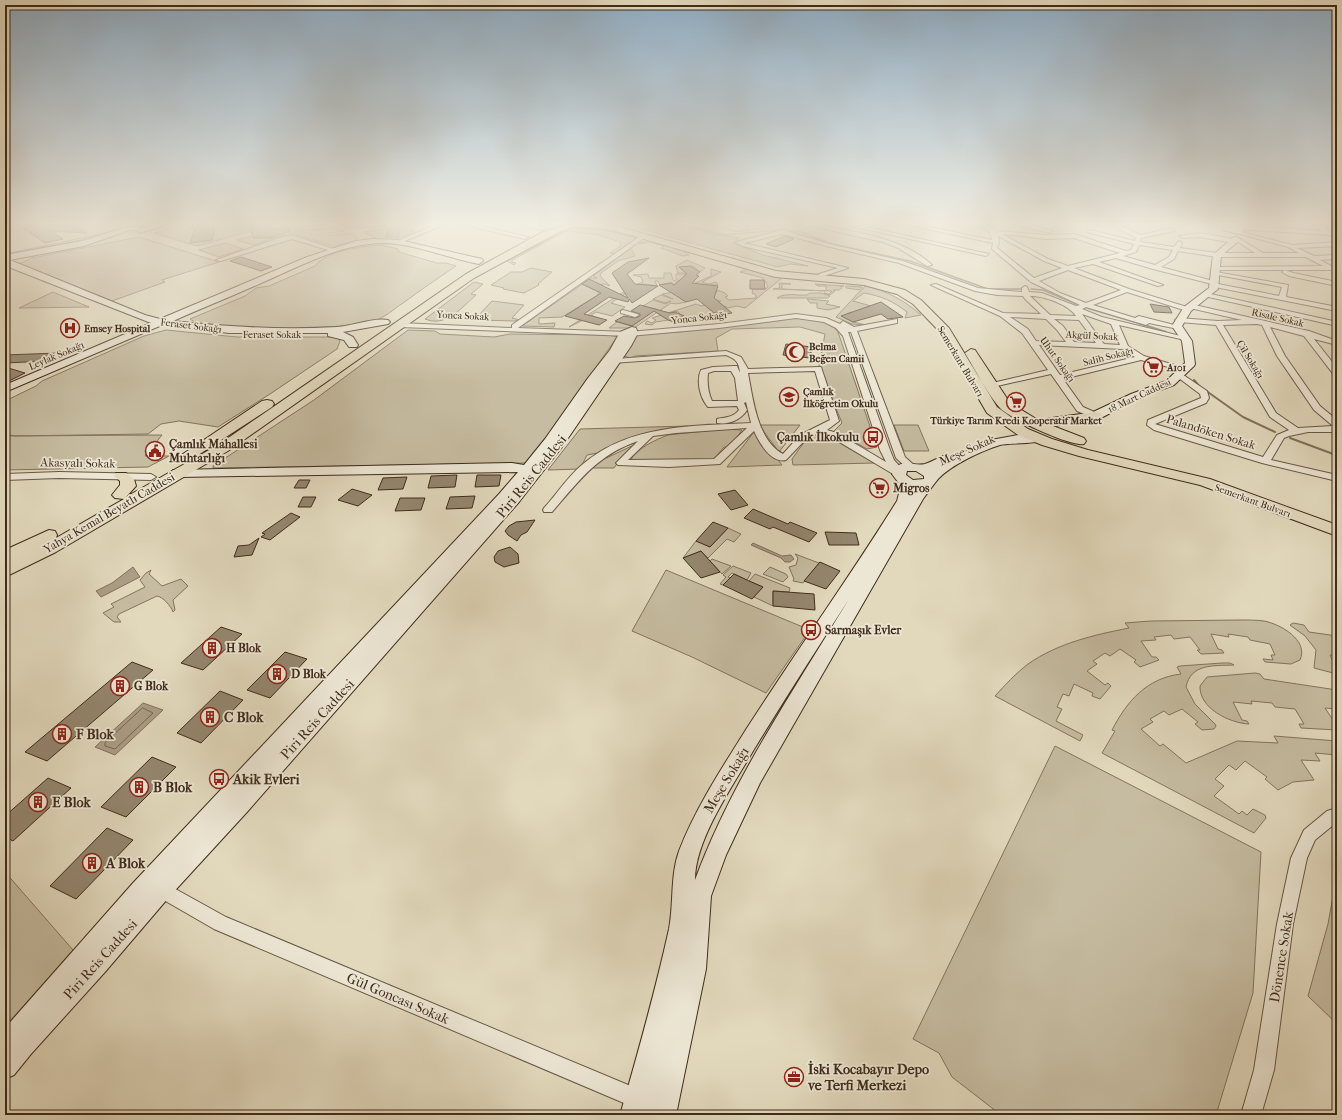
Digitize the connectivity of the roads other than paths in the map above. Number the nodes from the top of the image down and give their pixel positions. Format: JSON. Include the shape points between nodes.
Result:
{"nodes":[{"id":1,"x":39,"y":275,"type":"edge"},
{"id":2,"x":275,"y":275,"type":"edge"},
{"id":3,"x":280,"y":275,"type":"edge"},
{"id":4,"x":454,"y":275,"type":"edge"},
{"id":5,"x":471,"y":275,"type":"edge"},
{"id":6,"x":589,"y":275,"type":"edge"},
{"id":7,"x":789,"y":275,"type":"edge"},
{"id":8,"x":824,"y":275,"type":"edge"},
{"id":9,"x":937,"y":275,"type":"edge"},
{"id":10,"x":955,"y":275,"type":"edge"},
{"id":11,"x":1027,"y":275,"type":"edge"},
{"id":12,"x":1048,"y":275,"type":"edge"},
{"id":13,"x":1087,"y":275,"type":"edge"},
{"id":14,"x":1151,"y":275,"type":"edge"},
{"id":15,"x":1163,"y":275,"type":"edge"},
{"id":16,"x":1228,"y":275,"type":"edge"},
{"id":17,"x":1291,"y":275,"type":"edge"},
{"id":18,"x":1216,"y":277,"type":"junction"},
{"id":19,"x":1167,"y":279,"type":"junction"},
{"id":20,"x":1033,"y":281,"type":"junction"},
{"id":21,"x":1337,"y":284,"type":"edge"},
{"id":22,"x":934,"y":285,"type":"dead end"},
{"id":23,"x":1127,"y":290,"type":"junction"},
{"id":24,"x":1026,"y":292,"type":"junction"},
{"id":25,"x":1145,"y":296,"type":"junction"},
{"id":26,"x":1206,"y":296,"type":"junction"},
{"id":27,"x":1282,"y":298,"type":"junction"},
{"id":28,"x":1089,"y":303,"type":"junction"},
{"id":29,"x":1188,"y":308,"type":"junction"},
{"id":30,"x":1076,"y":309,"type":"junction"},
{"id":31,"x":1337,"y":309,"type":"edge"},
{"id":32,"x":992,"y":310,"type":"junction"},
{"id":33,"x":624,"y":312,"type":"dead end"},
{"id":34,"x":1002,"y":315,"type":"junction"},
{"id":35,"x":1337,"y":315,"type":"edge"},
{"id":36,"x":1048,"y":316,"type":"junction"},
{"id":37,"x":411,"y":317,"type":"junction"},
{"id":38,"x":1080,"y":318,"type":"junction"},
{"id":39,"x":894,"y":321,"type":"dead end"},
{"id":40,"x":385,"y":322,"type":"junction"},
{"id":41,"x":1256,"y":322,"type":"junction"},
{"id":42,"x":1114,"y":323,"type":"junction"},
{"id":43,"x":1218,"y":323,"type":"junction"},
{"id":44,"x":161,"y":324,"type":"junction"},
{"id":45,"x":633,"y":324,"type":"junction"},
{"id":46,"x":1265,"y":324,"type":"junction"},
{"id":47,"x":400,"y":325,"type":"junction"},
{"id":48,"x":516,"y":327,"type":"junction"},
{"id":49,"x":853,"y":329,"type":"junction"},
{"id":50,"x":1180,"y":329,"type":"junction"},
{"id":51,"x":844,"y":330,"type":"junction"},
{"id":52,"x":958,"y":331,"type":"dead end"},
{"id":53,"x":1306,"y":333,"type":"junction"},
{"id":54,"x":1335,"y":335,"type":"edge"},
{"id":55,"x":1035,"y":343,"type":"junction"},
{"id":56,"x":1072,"y":344,"type":"junction"},
{"id":57,"x":353,"y":345,"type":"junction"},
{"id":58,"x":967,"y":345,"type":"dead end"},
{"id":59,"x":1101,"y":345,"type":"junction"},
{"id":60,"x":1125,"y":347,"type":"junction"},
{"id":61,"x":1141,"y":358,"type":"junction"},
{"id":62,"x":611,"y":361,"type":"junction"},
{"id":63,"x":744,"y":371,"type":"junction"},
{"id":64,"x":1054,"y":371,"type":"junction"},
{"id":65,"x":323,"y":372,"type":"junction"},
{"id":66,"x":1181,"y":372,"type":"junction"},
{"id":67,"x":1337,"y":373,"type":"edge"},
{"id":68,"x":1059,"y":378,"type":"junction"},
{"id":69,"x":305,"y":384,"type":"junction"},
{"id":70,"x":991,"y":386,"type":"junction"},
{"id":71,"x":743,"y":388,"type":"junction"},
{"id":72,"x":5,"y":390,"type":"edge"},
{"id":73,"x":5,"y":394,"type":"edge"},
{"id":74,"x":740,"y":403,"type":"junction"},
{"id":75,"x":1096,"y":416,"type":"junction"},
{"id":76,"x":720,"y":421,"type":"dead end"},
{"id":77,"x":1036,"y":424,"type":"junction"},
{"id":78,"x":755,"y":425,"type":"junction"},
{"id":79,"x":1337,"y":425,"type":"edge"},
{"id":80,"x":1337,"y":429,"type":"edge"},
{"id":81,"x":819,"y":430,"type":"junction"},
{"id":82,"x":1019,"y":430,"type":"junction"},
{"id":83,"x":1296,"y":431,"type":"junction"},
{"id":84,"x":650,"y":434,"type":"junction"},
{"id":85,"x":1062,"y":435,"type":"junction"},
{"id":86,"x":1042,"y":441,"type":"junction"},
{"id":87,"x":1092,"y":446,"type":"junction"},
{"id":88,"x":1266,"y":461,"type":"junction"},
{"id":89,"x":68,"y":465,"type":"dead end"},
{"id":90,"x":533,"y":469,"type":"junction"},
{"id":91,"x":906,"y":472,"type":"junction"},
{"id":92,"x":178,"y":473,"type":"junction"},
{"id":93,"x":59,"y":475,"type":"junction"},
{"id":94,"x":5,"y":476,"type":"edge"},
{"id":95,"x":121,"y":476,"type":"junction"},
{"id":96,"x":151,"y":477,"type":"junction"},
{"id":97,"x":1337,"y":478,"type":"edge"},
{"id":98,"x":931,"y":479,"type":"junction"},
{"id":99,"x":120,"y":495,"type":"junction"},
{"id":100,"x":548,"y":510,"type":"dead end"},
{"id":101,"x":1337,"y":521,"type":"edge"},
{"id":102,"x":1337,"y":531,"type":"edge"},
{"id":103,"x":5,"y":557,"type":"edge"},
{"id":104,"x":5,"y":571,"type":"edge"},
{"id":105,"x":1337,"y":815,"type":"edge"},
{"id":106,"x":161,"y":889,"type":"junction"},
{"id":107,"x":7,"y":1039,"type":"edge"},
{"id":108,"x":5,"y":1066,"type":"edge"},
{"id":109,"x":636,"y":1107,"type":"edge"},
{"id":110,"x":662,"y":1115,"type":"edge"},
{"id":111,"x":1251,"y":1115,"type":"edge"}],
"edges":[{"from":1,"to":44,"type":"street","name":"Feraset Sokak"},
{"from":2,"to":44,"type":"street","name":"Leylak Sokağı"},
{"from":3,"to":44,"type":"street","name":"Leylak Sokağı"},
{"from":4,"to":40,"type":"main road","name":"Yahya Kemal Beyatlı Caddesi"},
{"from":5,"to":37,"type":"main road","name":"Yahya Kemal Beyatlı Caddesi"},
{"from":6,"to":48,"type":"street"},
{"from":7,"to":82,"type":"main road","name":"Semerkant Bulvarı","via":[[864,282],[906,295],[945,330],[992,410]]},
{"from":8,"to":52,"type":"main road","name":"Semerkant Bulvarı","via":[[873,279],[911,290],[925,298]]},
{"from":9,"to":24,"type":"street","via":[[977,290],[997,293]]},
{"from":10,"to":24,"type":"street","via":[[975,284]]},
{"from":11,"to":20,"type":"street"},
{"from":12,"to":20,"type":"street"},
{"from":13,"to":23,"type":"street","name":"Risale Sokak"},
{"from":14,"to":19,"type":"street"},
{"from":15,"to":19,"type":"street"},
{"from":16,"to":18,"type":"street"},
{"from":17,"to":21,"type":"street"},
{"from":18,"to":19,"type":"street"},
{"from":18,"to":26,"type":"street"},
{"from":18,"to":27,"type":"street"},
{"from":18,"to":27,"type":"street","via":[[1286,286]]},
{"from":19,"to":25,"type":"street"},
{"from":20,"to":24,"type":"street"},
{"from":20,"to":28,"type":"street"},
{"from":22,"to":32,"type":"street","name":"Uhut Sokağı"},
{"from":23,"to":25,"type":"street","name":"Risale Sokak"},
{"from":23,"to":28,"type":"street"},
{"from":24,"to":30,"type":"street","via":[[1040,294]]},
{"from":24,"to":32,"type":"street","via":[[984,299]]},
{"from":24,"to":36,"type":"street"},
{"from":25,"to":29,"type":"street","name":"Risale Sokak"},
{"from":26,"to":29,"type":"street"},
{"from":26,"to":54,"type":"street"},
{"from":27,"to":31,"type":"street"},
{"from":28,"to":30,"type":"street"},
{"from":28,"to":50,"type":"street","via":[[1122,316]]},
{"from":29,"to":41,"type":"street","name":"Risale Sokak"},
{"from":29,"to":50,"type":"street"},
{"from":30,"to":38,"type":"street"},
{"from":30,"to":42,"type":"street"},
{"from":32,"to":34,"type":"street","name":"Uhut Sokağı"},
{"from":33,"to":45,"type":"street","name":"Yonca Sokağı"},
{"from":34,"to":36,"type":"street"},
{"from":34,"to":55,"type":"street","name":"Uhut Sokağı","via":[[1026,331]]},
{"from":35,"to":54,"type":"street"},
{"from":36,"to":38,"type":"street"},
{"from":36,"to":56,"type":"street"},
{"from":37,"to":47,"type":"main road","name":"Yahya Kemal Beyatlı Caddesi"},
{"from":37,"to":48,"type":"street","name":"Yonca Sokak","via":[[418,322],[426,323]]},
{"from":38,"to":59,"type":"street"},
{"from":39,"to":49,"type":"street"},
{"from":40,"to":44,"type":"street","name":"Feraset Sokağı","via":[[339,330],[282,331],[229,330]]},
{"from":40,"to":57,"type":"main road","name":"Yahya Kemal Beyatlı Caddesi"},
{"from":41,"to":43,"type":"street","name":"Çil Sokağı"},
{"from":41,"to":46,"type":"street","name":"Risale Sokak"},
{"from":42,"to":50,"type":"street"},
{"from":42,"to":60,"type":"street"},
{"from":43,"to":50,"type":"street"},
{"from":43,"to":83,"type":"street","name":"Çil Sokağı","via":[[1273,415]]},
{"from":44,"to":57,"type":"street","name":"Feraset Sokak","via":[[238,334],[338,334],[348,337]]},
{"from":44,"to":72,"type":"street","name":"Leylak Sokağı"},
{"from":44,"to":73,"type":"street","name":"Leylak Sokağı"},
{"from":45,"to":47,"type":"street","name":"Yonca Sokağı","via":[[500,330]]},
{"from":45,"to":48,"type":"street","name":"Yonca Sokağı"},
{"from":45,"to":49,"type":"street","name":"Yonca Sokağı","via":[[711,324],[801,313],[830,317]]},
{"from":45,"to":51,"type":"street","name":"Yonca Sokağı","via":[[713,327],[796,316],[826,320]]},
{"from":45,"to":62,"type":"street","name":"Piri Reis Caddesi"},
{"from":46,"to":53,"type":"street","name":"Risale Sokak"},
{"from":46,"to":79,"type":"street","via":[[1281,356],[1317,408]]},
{"from":47,"to":65,"type":"main road","name":"Yahya Kemal Beyatlı Caddesi"},
{"from":49,"to":51,"type":"street"},
{"from":49,"to":91,"type":"street"},
{"from":50,"to":66,"type":"street","name":"18 Mart Caddesi","via":[[1189,351],[1190,364]]},
{"from":51,"to":91,"type":"street","via":[[885,450],[890,461]]},
{"from":53,"to":54,"type":"street","name":"Risale Sokak"},
{"from":53,"to":67,"type":"street"},
{"from":55,"to":56,"type":"street","name":"Akgül Sokak"},
{"from":55,"to":64,"type":"street","name":"Uhut Sokağı"},
{"from":56,"to":59,"type":"street","name":"Akgül Sokak"},
{"from":57,"to":65,"type":"main road","name":"Yahya Kemal Beyatlı Caddesi"},
{"from":58,"to":70,"type":"main road","name":"Semerkant Bulvarı"},
{"from":59,"to":60,"type":"street","name":"Akgül Sokak"},
{"from":60,"to":61,"type":"street"},
{"from":61,"to":66,"type":"street","name":"Salih Sokağı"},
{"from":61,"to":68,"type":"street","name":"Salih Sokağı"},
{"from":62,"to":63,"type":"street","via":[[726,353],[737,356],[742,361]]},
{"from":62,"to":90,"type":"street","name":"Piri Reis Caddesi","via":[[558,444]]},
{"from":63,"to":71,"type":"street"},
{"from":63,"to":81,"type":"street","via":[[818,369],[836,419],[834,423]]},
{"from":64,"to":68,"type":"street","name":"Uhut Sokağı"},
{"from":64,"to":70,"type":"street"},
{"from":65,"to":69,"type":"main road","name":"Yahya Kemal Beyatlı Caddesi"},
{"from":66,"to":75,"type":"street","name":"18 Mart Caddesi","via":[[1170,383],[1135,396]]},
{"from":66,"to":88,"type":"street","name":"Palandöken Sokak","via":[[1204,393],[1205,398],[1151,422],[1151,425]]},
{"from":68,"to":75,"type":"street","name":"Uhut Sokağı","via":[[1080,409]]},
{"from":69,"to":92,"type":"main road","name":"Yahya Kemal Beyatlı Caddesi","via":[[223,448]]},
{"from":69,"to":96,"type":"main road","name":"Yahya Kemal Beyatlı Caddesi"},
{"from":70,"to":77,"type":"main road","name":"Semerkant Bulvarı","via":[[1005,406]]},
{"from":71,"to":74,"type":"street"},
{"from":71,"to":74,"type":"street","via":[[734,368],[713,368],[704,372],[708,402],[715,405]]},
{"from":71,"to":78,"type":"street"},
{"from":74,"to":76,"type":"street","via":[[742,414],[731,420]]},
{"from":75,"to":77,"type":"main road"},
{"from":75,"to":85,"type":"main road"},
{"from":75,"to":87,"type":"main road","via":[[1086,434]]},
{"from":77,"to":82,"type":"main road","via":[[1023,424]]},
{"from":77,"to":85,"type":"main road","name":"Semerkant Bulvarı"},
{"from":78,"to":81,"type":"street","via":[[774,453],[783,458],[795,449],[803,437]]},
{"from":78,"to":84,"type":"street"},
{"from":78,"to":84,"type":"street","via":[[717,462],[621,463]]},
{"from":80,"to":83,"type":"street"},
{"from":81,"to":91,"type":"street","via":[[862,455]]},
{"from":82,"to":86,"type":"main road","name":"Semerkant Bulvarı"},
{"from":82,"to":91,"type":"street","name":"Meşe Sokak","via":[[982,442],[932,466]]},
{"from":83,"to":88,"type":"street","via":[[1280,437]]},
{"from":84,"to":100,"type":"street","via":[[629,441],[585,466]]},
{"from":85,"to":86,"type":"main road","via":[[1062,440]]},
{"from":85,"to":87,"type":"main road","name":"Semerkant Bulvarı"},
{"from":86,"to":98,"type":"street","name":"Meşe Sokağı","via":[[1016,438],[984,448],[953,463]]},
{"from":86,"to":102,"type":"main road","name":"Semerkant Bulvarı","via":[[1084,454],[1191,478]]},
{"from":87,"to":101,"type":"main road","name":"Semerkant Bulvarı","via":[[1209,475]]},
{"from":88,"to":97,"type":"street","name":"Palandöken Sokak"},
{"from":89,"to":93,"type":"street"},
{"from":90,"to":92,"type":"street","via":[[512,467]]},
{"from":90,"to":106,"type":"street","name":"Piri Reis Caddesi","via":[[514,499]]},
{"from":90,"to":107,"type":"street","name":"Piri Reis Caddesi"},
{"from":91,"to":98,"type":"street","via":[[923,485]]},
{"from":91,"to":109,"type":"street","name":"Meşe Sokağı","via":[[909,488],[898,512],[776,698],[702,820],[684,871],[680,929]]},
{"from":92,"to":104,"type":"main road","name":"Yahya Kemal Beyatlı Caddesi","via":[[50,548]]},
{"from":93,"to":94,"type":"street","name":"Akasyalı Sokak"},
{"from":93,"to":95,"type":"street","name":"Akasyalı Sokak"},
{"from":95,"to":96,"type":"street","name":"Akasyalı Sokak"},
{"from":95,"to":99,"type":"main road","via":[[127,479],[128,486]]},
{"from":96,"to":99,"type":"main road","name":"Yahya Kemal Beyatlı Caddesi"},
{"from":98,"to":110,"type":"street","name":"Meşe Sokağı","via":[[917,497],[773,742],[716,852],[700,896],[694,969]]},
{"from":99,"to":103,"type":"main road","name":"Yahya Kemal Beyatlı Caddesi"},
{"from":105,"to":111,"type":"street","name":"Dönence Sokak","via":[[1332,816],[1310,835],[1299,858],[1285,924],[1264,1070]]},
{"from":106,"to":108,"type":"street","name":"Piri Reis Caddesi"},
{"from":106,"to":109,"type":"street","name":"Gül Goncası Sokak","via":[[220,923]]}]}
